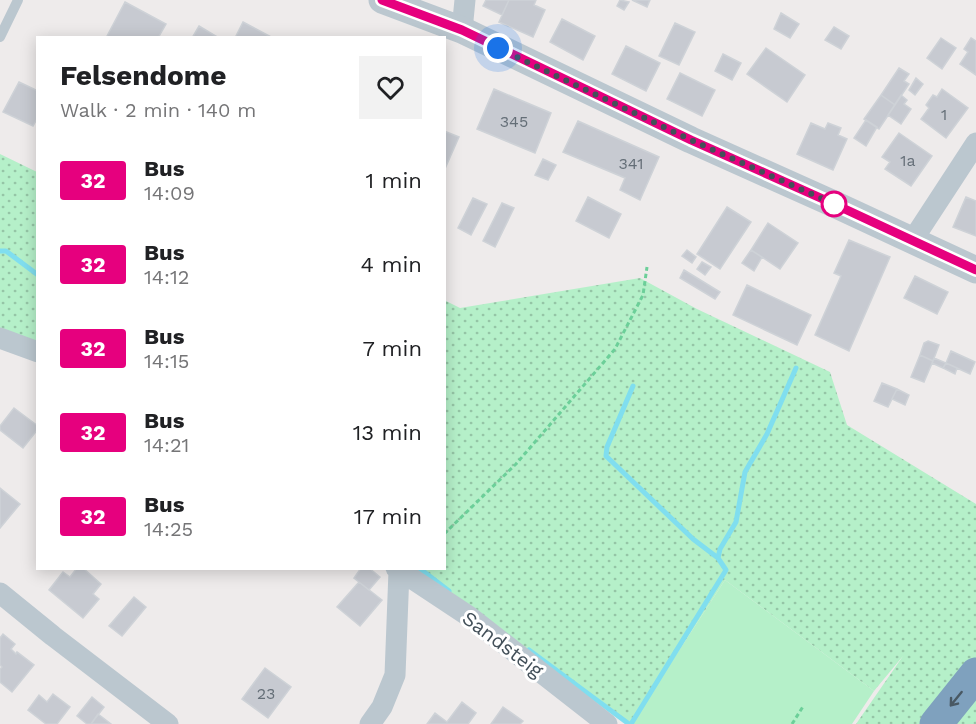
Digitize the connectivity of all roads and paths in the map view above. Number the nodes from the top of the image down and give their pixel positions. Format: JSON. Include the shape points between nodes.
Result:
{"nodes":[{"id":1,"x":18,"y":0,"type":"edge"},
{"id":2,"x":382,"y":0,"type":"edge"},
{"id":3,"x":465,"y":0,"type":"edge"},
{"id":4,"x":462,"y":30,"type":"junction"},
{"id":5,"x":0,"y":37,"type":"edge"},
{"id":6,"x":976,"y":143,"type":"edge"},
{"id":7,"x":912,"y":241,"type":"junction"},
{"id":8,"x":647,"y":267,"type":"dead end"},
{"id":9,"x":976,"y":270,"type":"edge"},
{"id":10,"x":0,"y":338,"type":"edge"},
{"id":11,"x":36,"y":351,"type":"edge"},
{"id":12,"x":446,"y":532,"type":"edge"},
{"id":13,"x":398,"y":570,"type":"edge"},
{"id":14,"x":0,"y":592,"type":"edge"},
{"id":15,"x":976,"y":675,"type":"edge"},
{"id":16,"x":804,"y":705,"type":"dead end"},
{"id":17,"x":168,"y":724,"type":"edge"},
{"id":18,"x":370,"y":724,"type":"edge"},
{"id":19,"x":607,"y":724,"type":"edge"},
{"id":20,"x":792,"y":724,"type":"edge"},
{"id":21,"x":936,"y":724,"type":"edge"}],
"edges":[{"from":1,"to":5,"type":"lane"},
{"from":2,"to":4,"type":"street"},
{"from":3,"to":4,"type":"street"},
{"from":4,"to":7,"type":"street"},
{"from":6,"to":7,"type":"street"},
{"from":7,"to":9,"type":"street"},
{"from":8,"to":12,"type":"path","via":[[643,295],[615,349],[516,464]]},
{"from":10,"to":11,"type":"street"},
{"from":13,"to":18,"type":"street","via":[[395,675]]},
{"from":13,"to":19,"type":"street","name":"Sandsteig","via":[[470,617]]},
{"from":14,"to":17,"type":"street"},
{"from":15,"to":21,"type":"highway","one_way":true},
{"from":16,"to":20,"type":"path"}]}
